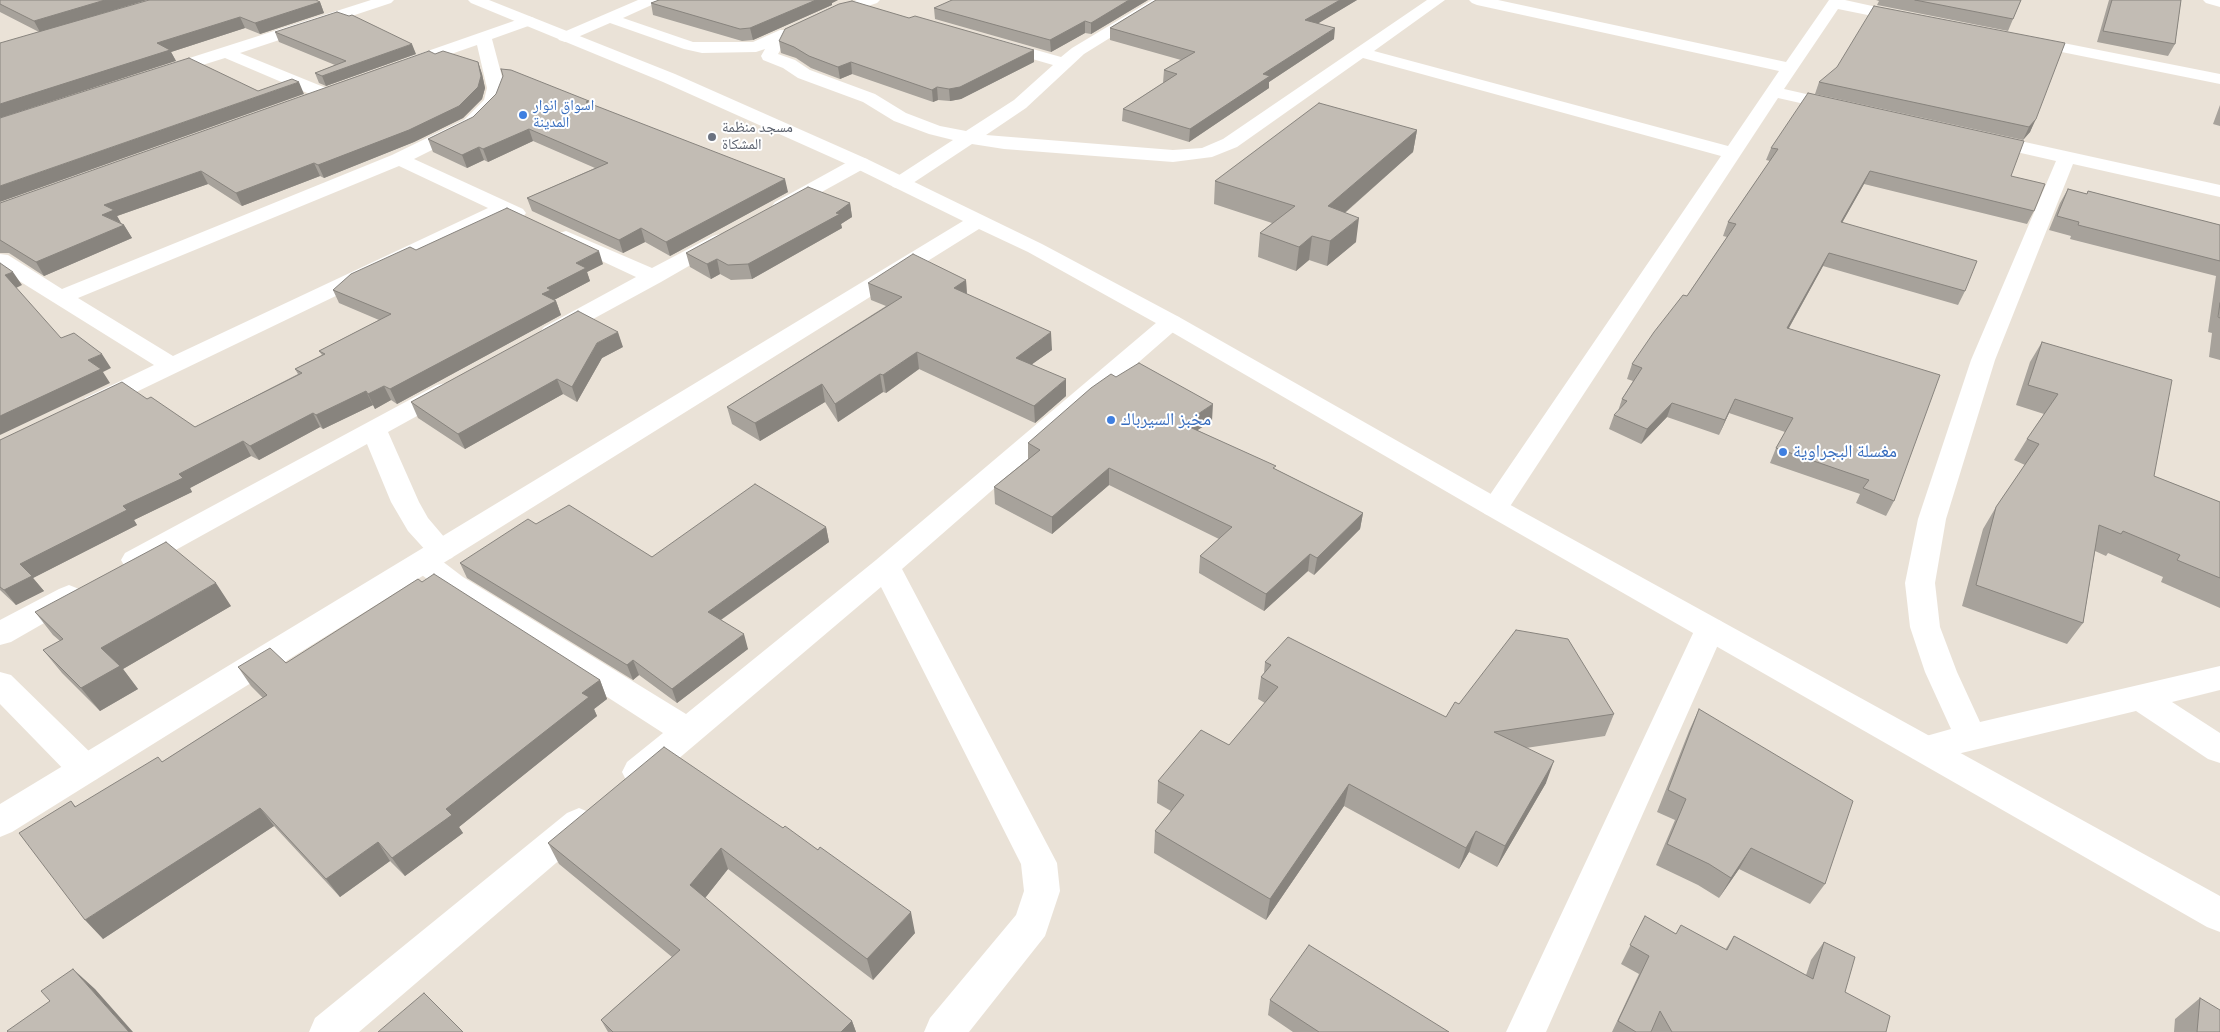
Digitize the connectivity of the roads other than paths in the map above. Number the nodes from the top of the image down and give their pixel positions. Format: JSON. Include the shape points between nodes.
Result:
{"nodes":[{"id":1,"x":386,"y":0,"type":"edge"},
{"id":2,"x":476,"y":0,"type":"edge"},
{"id":3,"x":652,"y":0,"type":"edge"},
{"id":4,"x":1163,"y":0,"type":"edge"},
{"id":5,"x":1437,"y":0,"type":"edge"},
{"id":6,"x":1477,"y":0,"type":"edge"},
{"id":7,"x":2211,"y":0,"type":"edge"},
{"id":8,"x":865,"y":2,"type":"edge"},
{"id":9,"x":1836,"y":2,"type":"edge"},
{"id":10,"x":2220,"y":2,"type":"edge"},
{"id":11,"x":886,"y":12,"type":"edge"},
{"id":12,"x":609,"y":18,"type":"junction"},
{"id":13,"x":528,"y":21,"type":"junction"},
{"id":14,"x":1921,"y":21,"type":"edge"},
{"id":15,"x":780,"y":36,"type":"junction"},
{"id":16,"x":483,"y":37,"type":"junction"},
{"id":17,"x":565,"y":37,"type":"junction"},
{"id":18,"x":2008,"y":38,"type":"edge"},
{"id":19,"x":979,"y":39,"type":"edge"},
{"id":20,"x":225,"y":52,"type":"junction"},
{"id":21,"x":1362,"y":53,"type":"junction"},
{"id":22,"x":1063,"y":63,"type":"junction"},
{"id":23,"x":1791,"y":68,"type":"junction"},
{"id":24,"x":390,"y":70,"type":"edge"},
{"id":25,"x":150,"y":77,"type":"edge"},
{"id":26,"x":2220,"y":79,"type":"edge"},
{"id":27,"x":344,"y":87,"type":"edge"},
{"id":28,"x":1773,"y":92,"type":"junction"},
{"id":29,"x":326,"y":94,"type":"junction"},
{"id":30,"x":298,"y":103,"type":"edge"},
{"id":31,"x":1858,"y":111,"type":"edge"},
{"id":32,"x":1963,"y":134,"type":"edge"},
{"id":33,"x":971,"y":138,"type":"junction"},
{"id":34,"x":1732,"y":153,"type":"junction"},
{"id":35,"x":2067,"y":157,"type":"junction"},
{"id":36,"x":399,"y":158,"type":"junction"},
{"id":37,"x":860,"y":163,"type":"junction"},
{"id":38,"x":900,"y":183,"type":"junction"},
{"id":39,"x":2220,"y":191,"type":"edge"},
{"id":40,"x":503,"y":208,"type":"junction"},
{"id":41,"x":766,"y":216,"type":"edge"},
{"id":42,"x":978,"y":221,"type":"junction"},
{"id":43,"x":740,"y":230,"type":"edge"},
{"id":44,"x":0,"y":260,"type":"edge"},
{"id":45,"x":653,"y":277,"type":"junction"},
{"id":46,"x":62,"y":297,"type":"junction"},
{"id":47,"x":1171,"y":322,"type":"junction"},
{"id":48,"x":531,"y":344,"type":"edge"},
{"id":49,"x":172,"y":366,"type":"junction"},
{"id":50,"x":470,"y":377,"type":"edge"},
{"id":51,"x":77,"y":411,"type":"edge"},
{"id":52,"x":374,"y":429,"type":"junction"},
{"id":53,"x":1495,"y":508,"type":"junction"},
{"id":54,"x":433,"y":556,"type":"junction"},
{"id":55,"x":886,"y":567,"type":"junction"},
{"id":56,"x":113,"y":572,"type":"edge"},
{"id":57,"x":87,"y":586,"type":"edge"},
{"id":58,"x":1710,"y":628,"type":"junction"},
{"id":59,"x":0,"y":634,"type":"edge"},
{"id":60,"x":2220,"y":678,"type":"edge"},
{"id":61,"x":0,"y":684,"type":"edge"},
{"id":62,"x":2140,"y":697,"type":"junction"},
{"id":63,"x":688,"y":732,"type":"junction"},
{"id":64,"x":1971,"y":737,"type":"junction"},
{"id":65,"x":1924,"y":749,"type":"junction"},
{"id":66,"x":2220,"y":750,"type":"edge"},
{"id":67,"x":85,"y":769,"type":"junction"},
{"id":68,"x":0,"y":822,"type":"edge"},
{"id":69,"x":2220,"y":915,"type":"edge"},
{"id":70,"x":329,"y":1032,"type":"edge"},
{"id":71,"x":944,"y":1032,"type":"edge"},
{"id":72,"x":1526,"y":1032,"type":"edge"}],
"edges":[{"from":1,"to":20,"type":"street"},
{"from":2,"to":13,"type":"street"},
{"from":3,"to":12,"type":"street"},
{"from":4,"to":22,"type":"street","via":[[1093,41]]},
{"from":5,"to":21,"type":"street"},
{"from":6,"to":23,"type":"street"},
{"from":7,"to":10,"type":"street"},
{"from":8,"to":11,"type":"street"},
{"from":8,"to":15,"type":"street"},
{"from":9,"to":14,"type":"street"},
{"from":9,"to":23,"type":"street"},
{"from":12,"to":15,"type":"street","via":[[702,48],[756,47]]},
{"from":12,"to":17,"type":"street"},
{"from":13,"to":16,"type":"street"},
{"from":13,"to":17,"type":"street"},
{"from":15,"to":33,"type":"street","via":[[769,56],[804,74],[870,98],[916,123]]},
{"from":16,"to":24,"type":"street"},
{"from":16,"to":36,"type":"street","via":[[496,88],[492,102],[470,124]]},
{"from":17,"to":37,"type":"street","via":[[669,78]]},
{"from":18,"to":26,"type":"street"},
{"from":19,"to":22,"type":"street"},
{"from":20,"to":25,"type":"street"},
{"from":20,"to":29,"type":"street"},
{"from":21,"to":33,"type":"street","via":[[1249,132],[1205,153],[1174,156]]},
{"from":21,"to":34,"type":"street"},
{"from":22,"to":33,"type":"street","via":[[1020,104]]},
{"from":23,"to":28,"type":"street"},
{"from":27,"to":29,"type":"street"},
{"from":28,"to":31,"type":"street"},
{"from":28,"to":34,"type":"street"},
{"from":29,"to":30,"type":"street"},
{"from":32,"to":35,"type":"street"},
{"from":33,"to":38,"type":"street"},
{"from":34,"to":53,"type":"street"},
{"from":35,"to":39,"type":"street"},
{"from":35,"to":64,"type":"street","via":[[1982,360],[1932,519],[1920,583],[1925,627]]},
{"from":36,"to":40,"type":"street"},
{"from":36,"to":46,"type":"street"},
{"from":37,"to":38,"type":"street"},
{"from":37,"to":41,"type":"street"},
{"from":38,"to":42,"type":"street"},
{"from":40,"to":45,"type":"street"},
{"from":40,"to":49,"type":"street"},
{"from":42,"to":47,"type":"street","via":[[1035,248]]},
{"from":42,"to":54,"type":"street"},
{"from":43,"to":45,"type":"street"},
{"from":44,"to":46,"type":"street"},
{"from":45,"to":48,"type":"street"},
{"from":46,"to":49,"type":"street"},
{"from":47,"to":53,"type":"street"},
{"from":47,"to":55,"type":"street"},
{"from":49,"to":51,"type":"street"},
{"from":50,"to":52,"type":"street"},
{"from":52,"to":54,"type":"street","via":[[405,502]]},
{"from":52,"to":56,"type":"street"},
{"from":53,"to":58,"type":"street"},
{"from":54,"to":63,"type":"street","via":[[453,584]]},
{"from":54,"to":67,"type":"street"},
{"from":55,"to":63,"type":"street"},
{"from":55,"to":71,"type":"street","via":[[1038,863],[1042,891],[1032,924]]},
{"from":57,"to":59,"type":"street"},
{"from":58,"to":65,"type":"street"},
{"from":58,"to":72,"type":"street"},
{"from":60,"to":62,"type":"street"},
{"from":61,"to":67,"type":"street"},
{"from":62,"to":64,"type":"street"},
{"from":62,"to":66,"type":"street"},
{"from":63,"to":70,"type":"street"},
{"from":64,"to":65,"type":"street"},
{"from":65,"to":69,"type":"street"},
{"from":67,"to":68,"type":"street"}]}
